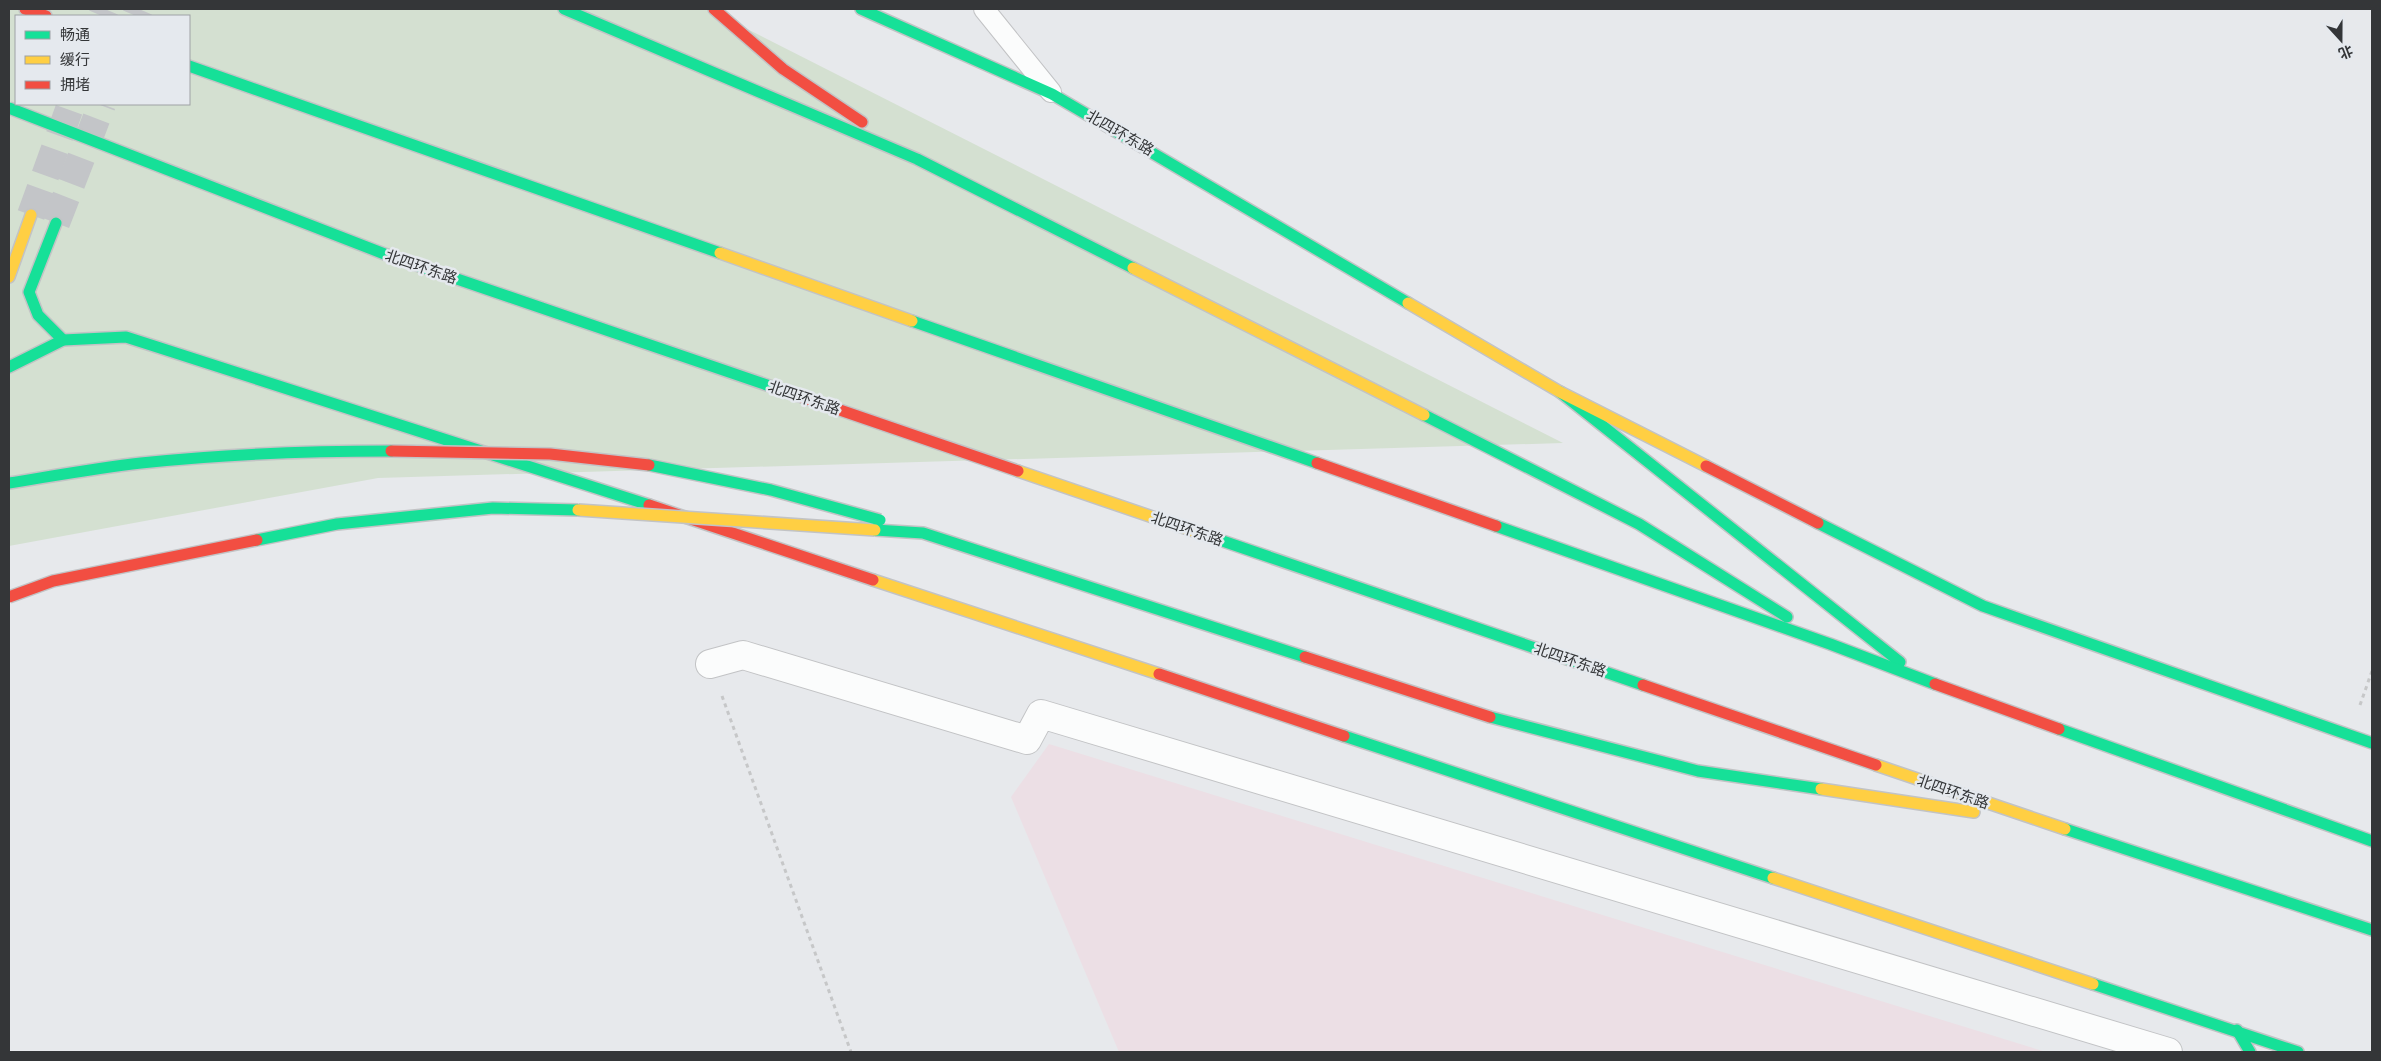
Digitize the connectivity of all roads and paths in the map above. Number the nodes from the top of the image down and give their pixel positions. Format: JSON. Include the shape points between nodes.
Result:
{"nodes":[{"id":1,"x":25,"y":9,"type":"edge"},
{"id":2,"x":564,"y":9,"type":"edge"},
{"id":3,"x":714,"y":9,"type":"edge"},
{"id":4,"x":861,"y":9,"type":"edge"},
{"id":5,"x":984,"y":9,"type":"edge"},
{"id":6,"x":43,"y":15,"type":"edge"},
{"id":7,"x":190,"y":66,"type":"edge"},
{"id":8,"x":1052,"y":94,"type":"junction"},
{"id":9,"x":9,"y":108,"type":"edge"},
{"id":10,"x":917,"y":159,"type":"junction"},
{"id":11,"x":31,"y":216,"type":"tunnel mouth"},
{"id":12,"x":56,"y":223,"type":"tunnel mouth"},
{"id":13,"x":9,"y":277,"type":"edge"},
{"id":14,"x":64,"y":340,"type":"junction"},
{"id":15,"x":9,"y":367,"type":"edge"},
{"id":16,"x":1560,"y":392,"type":"junction"},
{"id":17,"x":9,"y":483,"type":"edge"},
{"id":18,"x":923,"y":533,"type":"junction"},
{"id":19,"x":9,"y":597,"type":"edge"},
{"id":20,"x":1830,"y":644,"type":"junction"},
{"id":21,"x":710,"y":664,"type":"joint"},
{"id":22,"x":1920,"y":679,"type":"junction"},
{"id":23,"x":2372,"y":743,"type":"edge"},
{"id":24,"x":2040,"y":821,"type":"junction"},
{"id":25,"x":2372,"y":841,"type":"edge"},
{"id":26,"x":2372,"y":930,"type":"edge"},
{"id":27,"x":2237,"y":1030,"type":"junction"},
{"id":28,"x":851,"y":1052,"type":"edge"},
{"id":29,"x":2168,"y":1052,"type":"edge"},
{"id":30,"x":2250,"y":1052,"type":"edge"},
{"id":31,"x":2298,"y":1052,"type":"edge"}],
"edges":[{"from":1,"to":6,"type":"main road"},
{"from":2,"to":10,"type":"main road"},
{"from":3,"to":10,"type":"main road","via":[[783,70]]},
{"from":4,"to":8,"type":"main road","name":"北四环东路"},
{"from":5,"to":8,"type":"lane"},
{"from":7,"to":20,"type":"main road"},
{"from":8,"to":16,"type":"main road","name":"北四环东路"},
{"from":9,"to":24,"type":"main road","name":"北四环东路","bridge":true,"via":[[387,256]]},
{"from":10,"to":20,"type":"main road","via":[[1639,524]]},
{"from":11,"to":13,"type":"main road"},
{"from":12,"to":14,"type":"main road","via":[[29,292],[38,315]]},
{"from":14,"to":15,"type":"main road"},
{"from":14,"to":27,"type":"main road","via":[[126,337],[642,503]]},
{"from":16,"to":22,"type":"main road"},
{"from":16,"to":23,"type":"main road","name":"北四环东路","via":[[1983,606]]},
{"from":17,"to":18,"type":"main road","bridge":true,"via":[[140,463],[226,456],[318,451],[520,452],[588,457],[701,474],[786,492]]},
{"from":18,"to":19,"type":"main road","bridge":true,"via":[[602,511],[493,508],[338,524],[53,581]]},
{"from":18,"to":24,"type":"main road","bridge":true,"via":[[1490,716],[1698,771]]},
{"from":20,"to":22,"type":"main road"},
{"from":21,"to":28,"type":"path"},
{"from":21,"to":29,"type":"street","via":[[743,655],[1027,740],[1041,714]]},
{"from":22,"to":25,"type":"main road"},
{"from":24,"to":26,"type":"main road","name":"北四环东路"},
{"from":27,"to":30,"type":"main road"},
{"from":27,"to":31,"type":"main road"}]}
